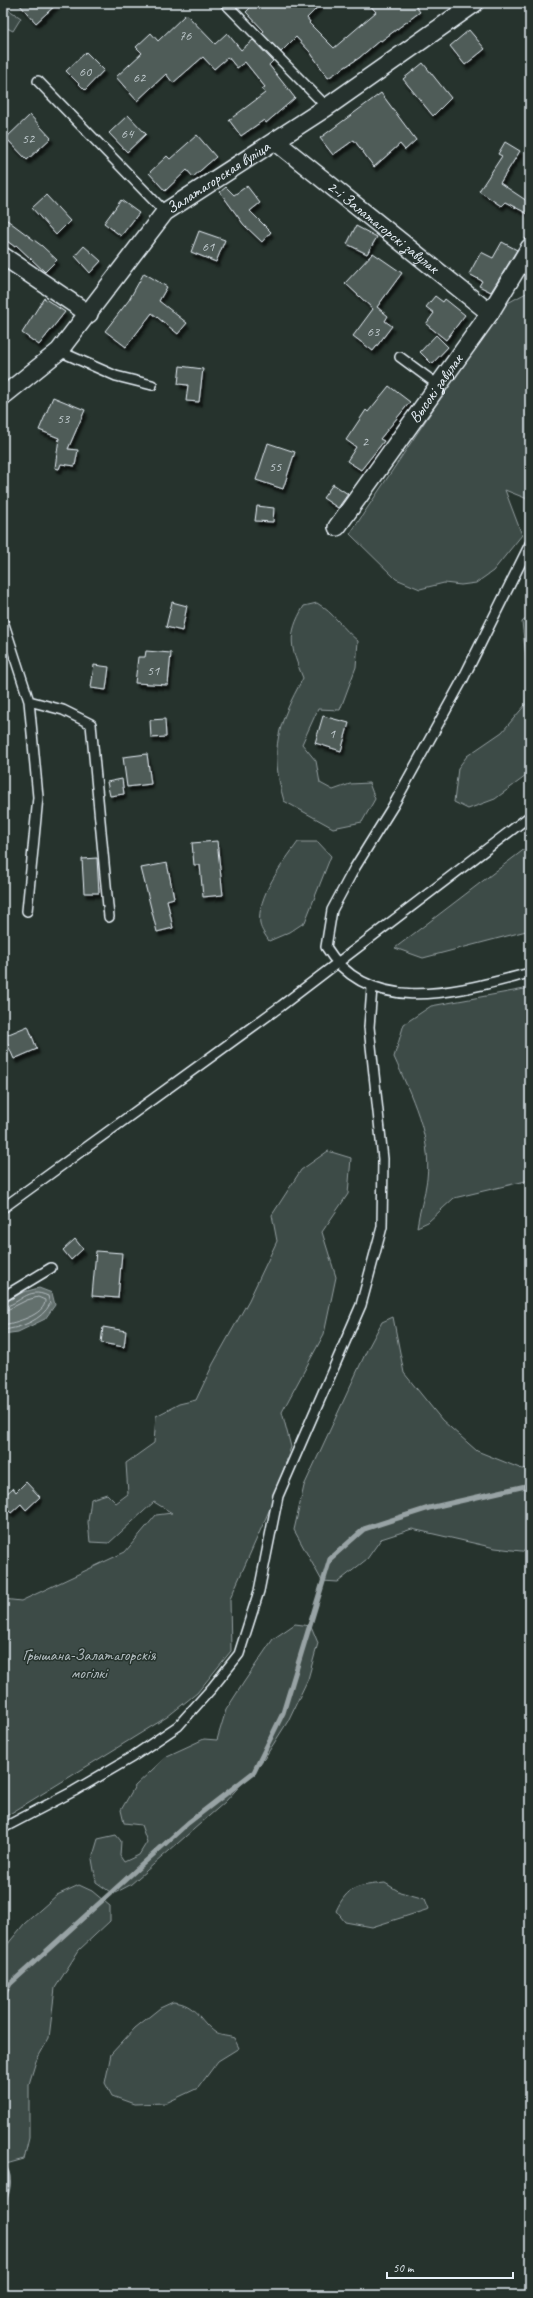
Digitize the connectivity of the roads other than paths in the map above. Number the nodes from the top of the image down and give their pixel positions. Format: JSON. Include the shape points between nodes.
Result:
{"nodes":[{"id":1,"x":225,"y":3,"type":"edge"},
{"id":2,"x":469,"y":4,"type":"edge"},
{"id":3,"x":38,"y":80,"type":"dead end"},
{"id":4,"x":327,"y":107,"type":"junction"},
{"id":5,"x":275,"y":141,"type":"junction"},
{"id":6,"x":165,"y":212,"type":"junction"},
{"id":7,"x":530,"y":247,"type":"edge"},
{"id":8,"x":3,"y":256,"type":"edge"},
{"id":9,"x":490,"y":313,"type":"junction"},
{"id":10,"x":89,"y":314,"type":"junction"},
{"id":11,"x":59,"y":351,"type":"junction"},
{"id":12,"x":400,"y":357,"type":"dead end"},
{"id":13,"x":152,"y":385,"type":"dead end"},
{"id":14,"x":438,"y":385,"type":"junction"},
{"id":15,"x":3,"y":396,"type":"edge"},
{"id":16,"x":337,"y":527,"type":"dead end"},
{"id":17,"x":530,"y":544,"type":"edge"},
{"id":18,"x":3,"y":620,"type":"edge"},
{"id":19,"x":29,"y":701,"type":"junction"},
{"id":20,"x":530,"y":816,"type":"edge"},
{"id":21,"x":27,"y":911,"type":"dead end"},
{"id":22,"x":109,"y":918,"type":"dead end"},
{"id":23,"x":336,"y":964,"type":"junction"},
{"id":24,"x":530,"y":973,"type":"edge"},
{"id":25,"x":372,"y":988,"type":"junction"},
{"id":26,"x":3,"y":1208,"type":"edge"},
{"id":27,"x":51,"y":1268,"type":"dead end"},
{"id":28,"x":3,"y":1297,"type":"edge"},
{"id":29,"x":3,"y":1828,"type":"edge"}],
"edges":[{"from":1,"to":4,"type":"lane"},
{"from":2,"to":4,"type":"street","name":"Залатагорская вуліца"},
{"from":3,"to":6,"type":"lane"},
{"from":4,"to":5,"type":"street","name":"Залатагорская вуліца"},
{"from":5,"to":6,"type":"street","name":"Залатагорская вуліца"},
{"from":5,"to":9,"type":"street","name":"2-і Залатагорскі завулак"},
{"from":6,"to":10,"type":"street","name":"Залатагорская вуліца"},
{"from":7,"to":9,"type":"street","name":"Высокі завулак"},
{"from":8,"to":10,"type":"street"},
{"from":9,"to":14,"type":"street","name":"Высокі завулак"},
{"from":10,"to":11,"type":"street","name":"Залатагорская вуліца"},
{"from":11,"to":13,"type":"lane","via":[[116,376]]},
{"from":11,"to":15,"type":"street","name":"Залатагорская вуліца"},
{"from":12,"to":14,"type":"lane"},
{"from":14,"to":16,"type":"street","name":"Высокі завулак"},
{"from":17,"to":23,"type":"lane","via":[[459,686],[332,910],[326,947]]},
{"from":18,"to":19,"type":"lane"},
{"from":19,"to":21,"type":"lane","via":[[38,797]]},
{"from":19,"to":22,"type":"lane","via":[[62,710],[92,724]]},
{"from":20,"to":23,"type":"lane"},
{"from":23,"to":25,"type":"lane"},
{"from":23,"to":26,"type":"lane"},
{"from":24,"to":25,"type":"lane","via":[[477,986],[424,994],[394,994]]},
{"from":25,"to":29,"type":"lane","via":[[368,1027],[383,1159],[382,1227],[361,1305],[278,1496],[259,1591],[238,1654],[178,1726],[126,1761]]},
{"from":27,"to":28,"type":"lane"}]}
